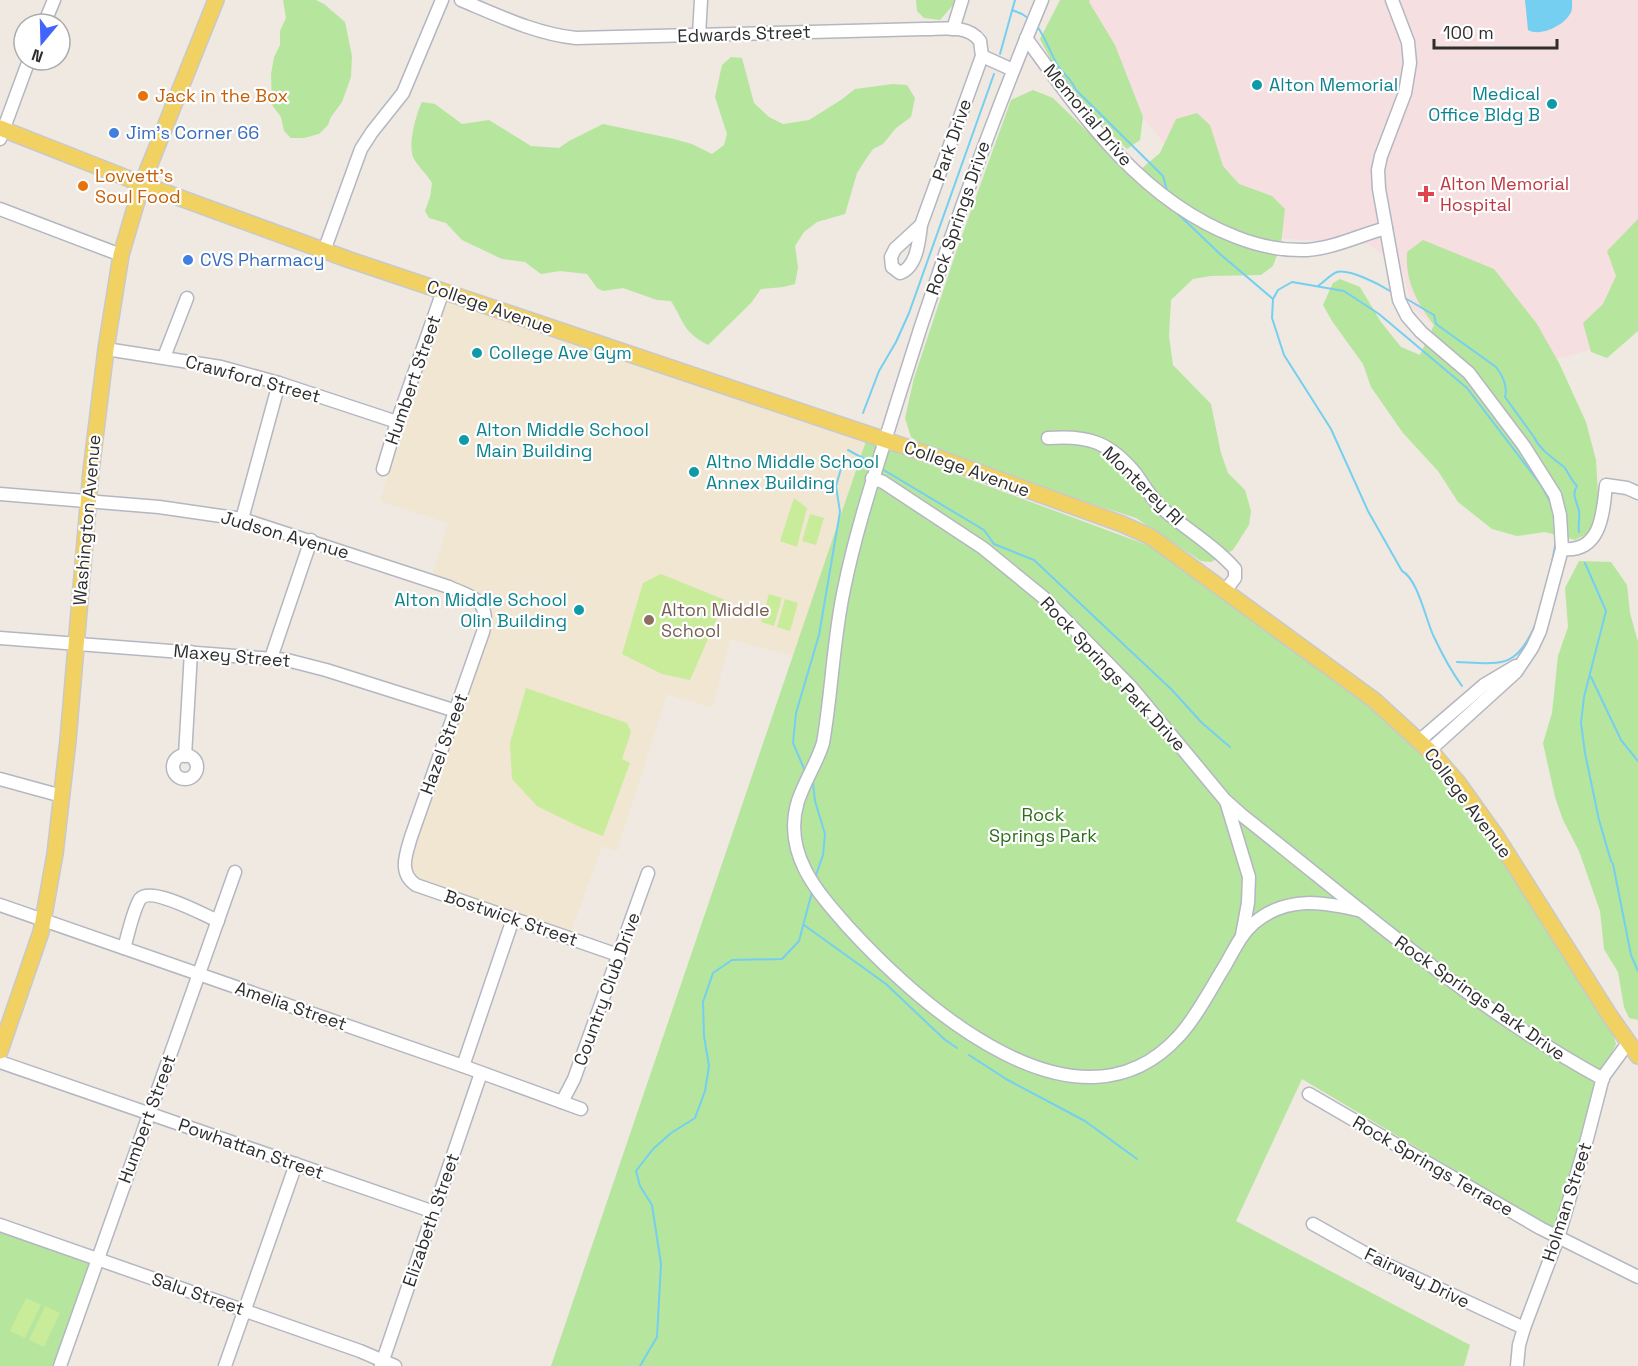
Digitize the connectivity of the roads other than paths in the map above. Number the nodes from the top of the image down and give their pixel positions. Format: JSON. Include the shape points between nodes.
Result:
{"nodes":[{"id":1,"x":216,"y":0,"type":"edge"},
{"id":2,"x":442,"y":0,"type":"edge"},
{"id":3,"x":461,"y":0,"type":"edge"},
{"id":4,"x":701,"y":0,"type":"edge"},
{"id":5,"x":962,"y":0,"type":"edge"},
{"id":6,"x":1042,"y":0,"type":"edge"},
{"id":7,"x":1392,"y":0,"type":"edge"},
{"id":8,"x":952,"y":29,"type":"junction"},
{"id":9,"x":699,"y":35,"type":"junction"},
{"id":10,"x":1026,"y":38,"type":"junction"},
{"id":11,"x":982,"y":56,"type":"junction"},
{"id":12,"x":1013,"y":70,"type":"junction"},
{"id":13,"x":24,"y":72,"type":"edge"},
{"id":14,"x":1,"y":132,"type":"edge"},
{"id":15,"x":142,"y":184,"type":"junction"},
{"id":16,"x":0,"y":209,"type":"edge"},
{"id":17,"x":921,"y":225,"type":"dead end"},
{"id":18,"x":1386,"y":228,"type":"junction"},
{"id":19,"x":324,"y":251,"type":"junction"},
{"id":20,"x":121,"y":255,"type":"junction"},
{"id":21,"x":443,"y":291,"type":"junction"},
{"id":22,"x":187,"y":298,"type":"dead end"},
{"id":23,"x":106,"y":349,"type":"junction"},
{"id":24,"x":164,"y":357,"type":"junction"},
{"id":25,"x":279,"y":383,"type":"junction"},
{"id":26,"x":397,"y":422,"type":"junction"},
{"id":27,"x":1048,"y":438,"type":"dead end"},
{"id":28,"x":885,"y":440,"type":"junction"},
{"id":29,"x":383,"y":469,"type":"dead end"},
{"id":30,"x":872,"y":478,"type":"junction"},
{"id":31,"x":1638,"y":493,"type":"edge"},
{"id":32,"x":0,"y":494,"type":"edge"},
{"id":33,"x":88,"y":502,"type":"junction"},
{"id":34,"x":242,"y":519,"type":"junction"},
{"id":35,"x":311,"y":540,"type":"junction"},
{"id":36,"x":1562,"y":549,"type":"junction"},
{"id":37,"x":1225,"y":591,"type":"junction"},
{"id":38,"x":485,"y":611,"type":"joint"},
{"id":39,"x":0,"y":638,"type":"edge"},
{"id":40,"x":76,"y":644,"type":"junction"},
{"id":41,"x":191,"y":652,"type":"junction"},
{"id":42,"x":271,"y":658,"type":"junction"},
{"id":43,"x":456,"y":711,"type":"junction"},
{"id":44,"x":1425,"y":745,"type":"junction"},
{"id":45,"x":184,"y":756,"type":"dead end"},
{"id":46,"x":0,"y":778,"type":"edge"},
{"id":47,"x":62,"y":796,"type":"junction"},
{"id":48,"x":1225,"y":800,"type":"junction"},
{"id":49,"x":235,"y":872,"type":"dead end"},
{"id":50,"x":648,"y":873,"type":"dead end"},
{"id":51,"x":407,"y":877,"type":"joint"},
{"id":52,"x":0,"y":905,"type":"edge"},
{"id":53,"x":1362,"y":910,"type":"junction"},
{"id":54,"x":513,"y":919,"type":"junction"},
{"id":55,"x":44,"y":920,"type":"junction"},
{"id":56,"x":218,"y":921,"type":"junction"},
{"id":57,"x":1242,"y":936,"type":"junction"},
{"id":58,"x":124,"y":948,"type":"junction"},
{"id":59,"x":618,"y":955,"type":"junction"},
{"id":60,"x":199,"y":974,"type":"junction"},
{"id":61,"x":1628,"y":1043,"type":"junction"},
{"id":62,"x":0,"y":1051,"type":"edge"},
{"id":63,"x":1638,"y":1056,"type":"edge"},
{"id":64,"x":0,"y":1062,"type":"edge"},
{"id":65,"x":463,"y":1066,"type":"junction"},
{"id":66,"x":481,"y":1073,"type":"junction"},
{"id":67,"x":1603,"y":1079,"type":"junction"},
{"id":68,"x":1309,"y":1094,"type":"dead end"},
{"id":69,"x":562,"y":1102,"type":"junction"},
{"id":70,"x":581,"y":1109,"type":"dead end"},
{"id":71,"x":149,"y":1113,"type":"junction"},
{"id":72,"x":296,"y":1164,"type":"junction"},
{"id":73,"x":434,"y":1212,"type":"junction"},
{"id":74,"x":1312,"y":1224,"type":"dead end"},
{"id":75,"x":0,"y":1225,"type":"edge"},
{"id":76,"x":1558,"y":1238,"type":"junction"},
{"id":77,"x":98,"y":1259,"type":"junction"},
{"id":78,"x":1638,"y":1277,"type":"edge"},
{"id":79,"x":244,"y":1310,"type":"junction"},
{"id":80,"x":1524,"y":1328,"type":"junction"},
{"id":81,"x":382,"y":1363,"type":"edge"},
{"id":82,"x":60,"y":1366,"type":"edge"},
{"id":83,"x":225,"y":1366,"type":"edge"},
{"id":84,"x":395,"y":1366,"type":"edge"},
{"id":85,"x":1517,"y":1366,"type":"edge"}],
"edges":[{"from":1,"to":15,"type":"main road","name":"Washington Avenue"},
{"from":2,"to":19,"type":"street","via":[[403,93],[362,149]]},
{"from":3,"to":9,"type":"street","name":"Edwards Street","via":[[567,37]]},
{"from":4,"to":9,"type":"street"},
{"from":5,"to":8,"type":"street"},
{"from":6,"to":10,"type":"street","name":"Rock Springs Drive"},
{"from":7,"to":18,"type":"street","via":[[1408,42],[1410,63],[1405,93],[1378,170]]},
{"from":8,"to":9,"type":"street","name":"Edwards Street"},
{"from":8,"to":11,"type":"street","name":"Edwards Street","via":[[976,36],[982,45]]},
{"from":10,"to":12,"type":"street","name":"Rock Springs Drive"},
{"from":10,"to":18,"type":"street","name":"Memorial Drive","via":[[1108,144],[1155,190],[1196,219],[1247,241],[1286,250],[1326,248]]},
{"from":11,"to":12,"type":"street"},
{"from":11,"to":17,"type":"street","name":"Park Drive"},
{"from":12,"to":28,"type":"street","name":"Rock Springs Drive","via":[[920,327]]},
{"from":13,"to":14,"type":"street"},
{"from":14,"to":15,"type":"main road","name":"College Avenue"},
{"from":15,"to":19,"type":"main road","name":"College Avenue"},
{"from":15,"to":20,"type":"main road","name":"Washington Avenue"},
{"from":16,"to":20,"type":"street"},
{"from":18,"to":36,"type":"street","via":[[1399,300],[1407,316],[1469,374],[1541,471],[1555,495]]},
{"from":19,"to":21,"type":"main road","name":"College Avenue"},
{"from":20,"to":23,"type":"main road","name":"Washington Avenue"},
{"from":21,"to":26,"type":"street","name":"Humbert Street"},
{"from":21,"to":28,"type":"main road","name":"College Avenue"},
{"from":22,"to":24,"type":"street"},
{"from":23,"to":24,"type":"street","name":"Crawford Street"},
{"from":23,"to":33,"type":"main road","name":"Washington Avenue"},
{"from":24,"to":25,"type":"street","name":"Crawford Street"},
{"from":25,"to":26,"type":"street","name":"Crawford Street"},
{"from":25,"to":34,"type":"street"},
{"from":26,"to":29,"type":"street","name":"Humbert Street"},
{"from":27,"to":37,"type":"street","name":"Monterey Rl","via":[[1090,439],[1115,453],[1158,504],[1235,569],[1235,579]]},
{"from":28,"to":30,"type":"street","name":"Rock Springs Park Drive"},
{"from":28,"to":37,"type":"main road","name":"College Avenue","via":[[1144,533]]},
{"from":30,"to":48,"type":"street","name":"Rock Springs Park Drive","via":[[952,526],[1043,597],[1132,688]]},
{"from":30,"to":57,"type":"street","name":"Rock Springs Park Drive","via":[[844,590],[823,742],[795,817],[794,837],[800,859],[822,899],[917,993],[973,1036],[1027,1065],[1081,1077],[1132,1070],[1163,1051],[1189,1023]]},
{"from":31,"to":36,"type":"street","via":[[1606,485],[1595,536],[1578,549]]},
{"from":32,"to":33,"type":"street","name":"Judson Avenue"},
{"from":33,"to":34,"type":"street","name":"Judson Avenue"},
{"from":33,"to":40,"type":"main road","name":"Washington Avenue"},
{"from":34,"to":35,"type":"street","name":"Judson Avenue"},
{"from":35,"to":38,"type":"street","name":"Judson Avenue","via":[[449,587],[476,600]]},
{"from":35,"to":42,"type":"street"},
{"from":36,"to":44,"type":"street","via":[[1540,632],[1516,672]]},
{"from":37,"to":44,"type":"main road","name":"College Avenue","via":[[1374,700]]},
{"from":38,"to":43,"type":"street","name":"Hazel Street","via":[[483,632]]},
{"from":39,"to":40,"type":"street","name":"Maxey Street"},
{"from":40,"to":41,"type":"street","name":"Maxey Street"},
{"from":40,"to":47,"type":"main road","name":"Washington Avenue"},
{"from":41,"to":42,"type":"street","name":"Maxey Street"},
{"from":41,"to":45,"type":"street"},
{"from":42,"to":43,"type":"street","name":"Maxey Street","via":[[326,670]]},
{"from":43,"to":51,"type":"street","name":"Hazel Street","via":[[405,858]]},
{"from":44,"to":61,"type":"main road","name":"College Avenue","via":[[1496,836]]},
{"from":46,"to":47,"type":"street"},
{"from":47,"to":55,"type":"main road","name":"Washington Avenue"},
{"from":48,"to":53,"type":"street","name":"Rock Springs Park Drive"},
{"from":48,"to":57,"type":"street","name":"Rock Springs Park Drive","via":[[1249,877]]},
{"from":49,"to":56,"type":"street","name":"Humbert Street"},
{"from":50,"to":59,"type":"street","name":"Country Club Drive"},
{"from":51,"to":54,"type":"street","name":"Bostwick Street","via":[[416,885]]},
{"from":52,"to":55,"type":"street","name":"Amelia Street"},
{"from":53,"to":57,"type":"street","name":"Rock Springs Park Drive","via":[[1327,902],[1297,904],[1256,921]]},
{"from":53,"to":67,"type":"street","name":"Rock Springs Park Drive","via":[[1508,1022]]},
{"from":54,"to":59,"type":"street","name":"Bostwick Street"},
{"from":54,"to":65,"type":"street"},
{"from":55,"to":58,"type":"street","name":"Amelia Street"},
{"from":55,"to":62,"type":"main road","name":"Washington Avenue"},
{"from":56,"to":58,"type":"street","via":[[159,896],[147,895],[137,907]]},
{"from":56,"to":60,"type":"street","name":"Humbert Street"},
{"from":58,"to":60,"type":"street","name":"Amelia Street"},
{"from":59,"to":69,"type":"street","name":"Country Club Drive","via":[[574,1079]]},
{"from":60,"to":65,"type":"street","name":"Amelia Street"},
{"from":60,"to":71,"type":"street","name":"Humbert Street"},
{"from":61,"to":63,"type":"main road","name":"College Avenue"},
{"from":61,"to":67,"type":"street","name":"Holman Street"},
{"from":64,"to":71,"type":"street","name":"Powhattan Street"},
{"from":65,"to":66,"type":"street","name":"Amelia Street"},
{"from":66,"to":69,"type":"street","name":"Amelia Street"},
{"from":66,"to":73,"type":"street","name":"Elizabeth Street"},
{"from":67,"to":76,"type":"street","name":"Holman Street"},
{"from":68,"to":76,"type":"street","name":"Rock Springs Terrace"},
{"from":69,"to":70,"type":"street","name":"Amelia Street"},
{"from":71,"to":72,"type":"street","name":"Powhattan Street"},
{"from":71,"to":77,"type":"street","name":"Humbert Street"},
{"from":72,"to":73,"type":"street","name":"Powhattan Street"},
{"from":72,"to":79,"type":"street"},
{"from":73,"to":81,"type":"street","name":"Elizabeth Street"},
{"from":74,"to":80,"type":"street","name":"Fairway Drive","via":[[1377,1260]]},
{"from":75,"to":77,"type":"street","name":"Salu Street"},
{"from":76,"to":78,"type":"street","name":"Rock Springs Terrace"},
{"from":76,"to":80,"type":"street","name":"Holman Street"},
{"from":77,"to":79,"type":"street","name":"Salu Street"},
{"from":77,"to":82,"type":"street","name":"Humbert Street"},
{"from":79,"to":81,"type":"street","name":"Salu Street"},
{"from":79,"to":83,"type":"street"},
{"from":80,"to":85,"type":"street","name":"Holman Street"},
{"from":81,"to":84,"type":"street","name":"Salu Street"}]}
